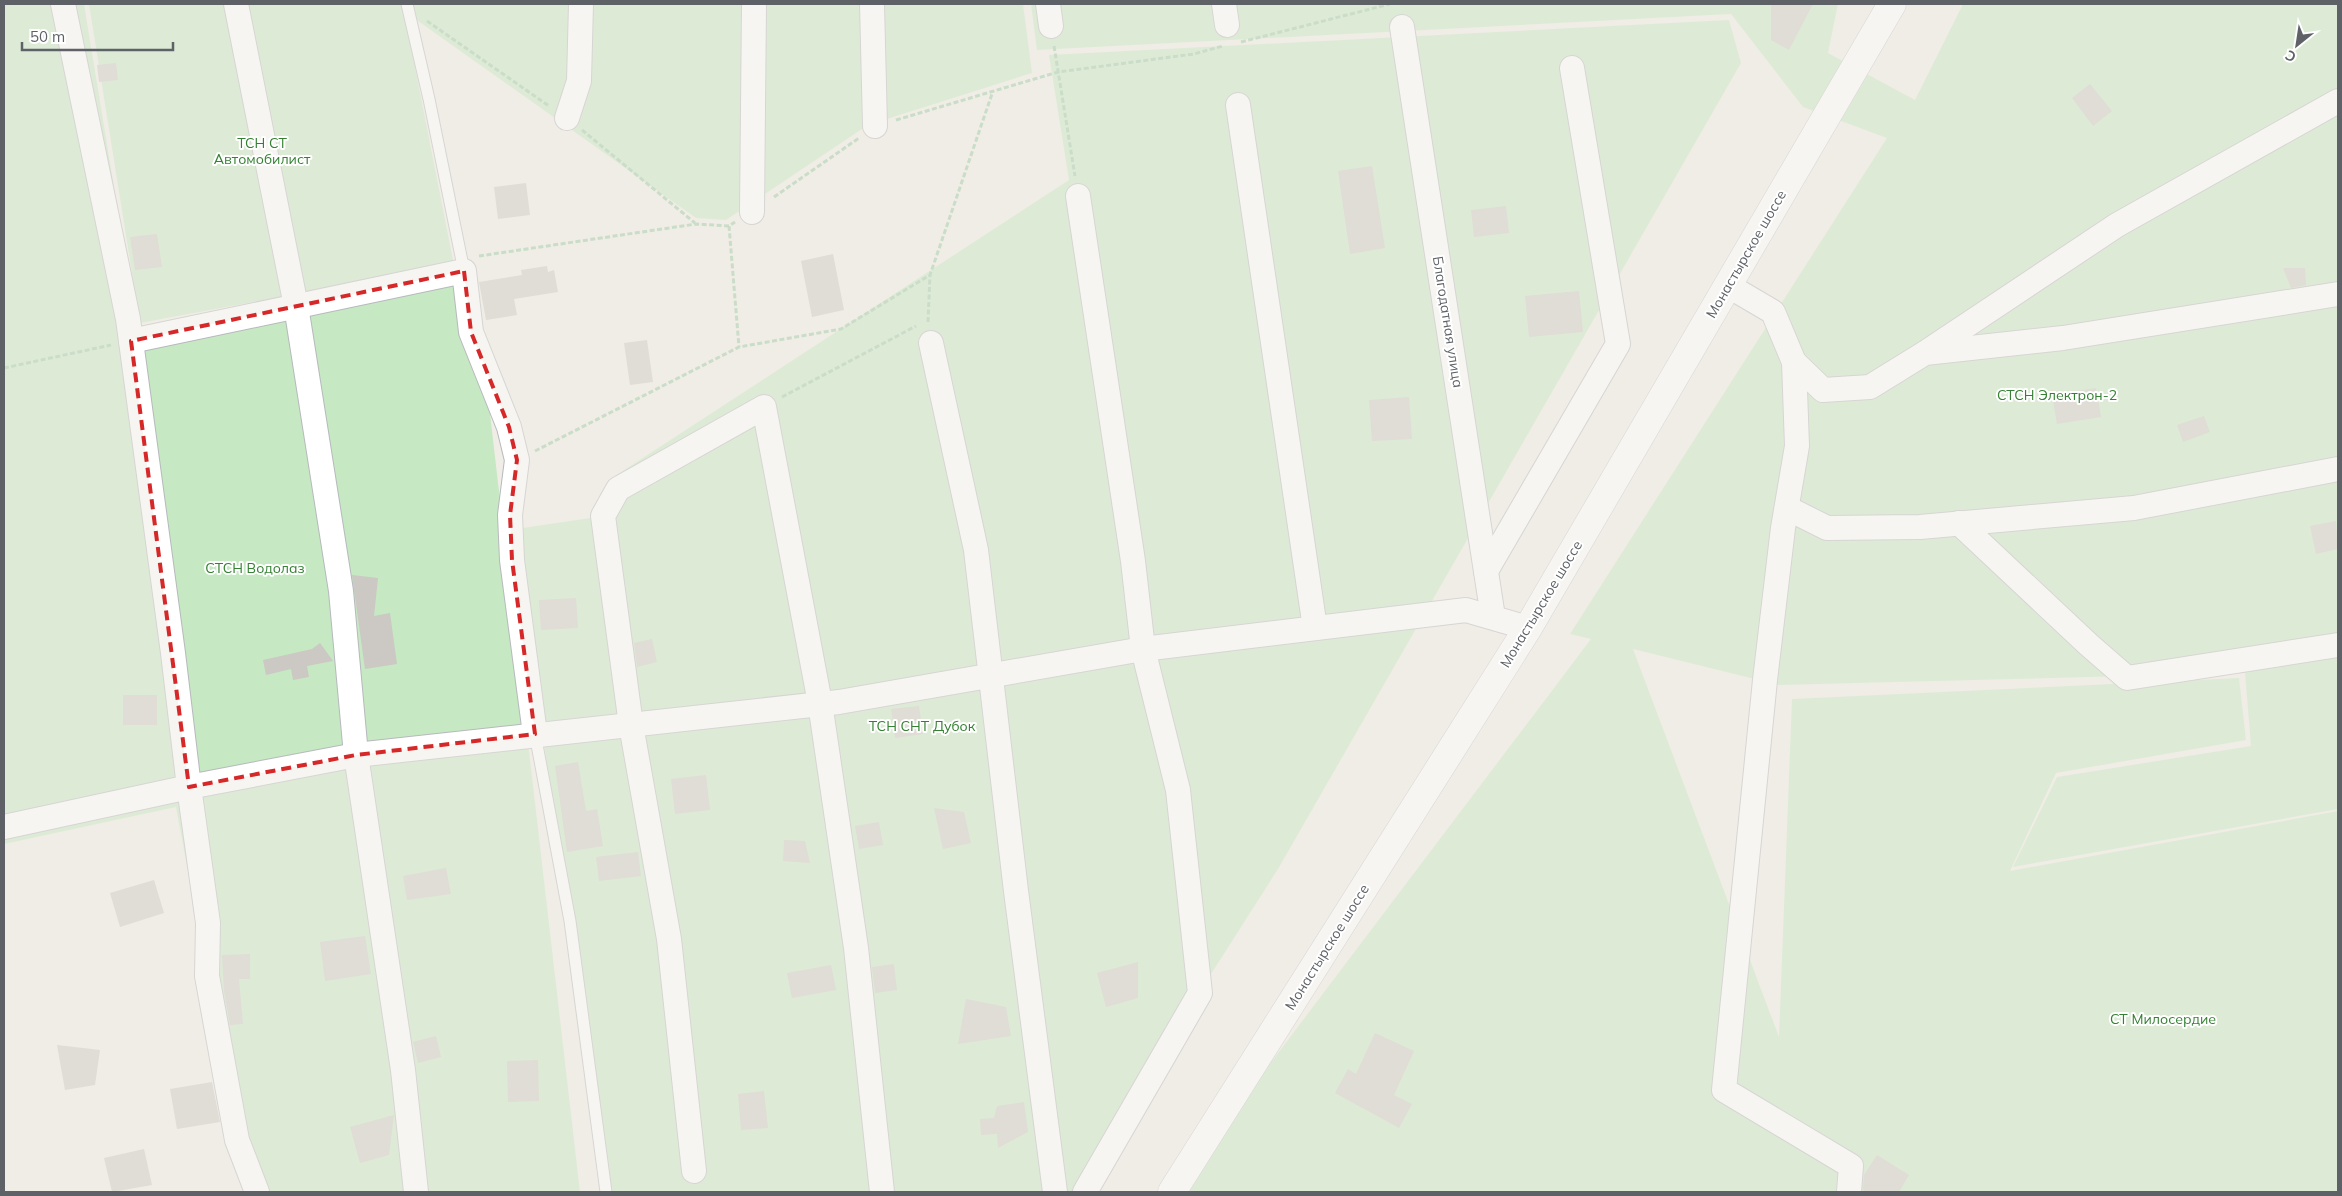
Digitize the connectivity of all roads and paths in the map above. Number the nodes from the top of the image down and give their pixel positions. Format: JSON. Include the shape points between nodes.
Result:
{"nodes":[{"id":1,"x":63,"y":4,"type":"edge"},
{"id":2,"x":236,"y":4,"type":"edge"},
{"id":3,"x":581,"y":4,"type":"edge"},
{"id":4,"x":754,"y":4,"type":"edge"},
{"id":5,"x":872,"y":4,"type":"edge"},
{"id":6,"x":1390,"y":4,"type":"edge"},
{"id":7,"x":1892,"y":4,"type":"edge"},
{"id":8,"x":406,"y":5,"type":"edge"},
{"id":9,"x":1050,"y":15,"type":"edge"},
{"id":10,"x":1402,"y":27,"type":"dead end"},
{"id":11,"x":1572,"y":68,"type":"dead end"},
{"id":12,"x":1058,"y":72,"type":"junction"},
{"id":13,"x":993,"y":91,"type":"junction"},
{"id":14,"x":2338,"y":101,"type":"edge"},
{"id":15,"x":1238,"y":105,"type":"dead end"},
{"id":16,"x":567,"y":118,"type":"dead end"},
{"id":17,"x":875,"y":126,"type":"junction"},
{"id":18,"x":1078,"y":196,"type":"joint"},
{"id":19,"x":752,"y":212,"type":"junction"},
{"id":20,"x":729,"y":226,"type":"junction"},
{"id":21,"x":463,"y":264,"type":"junction"},
{"id":22,"x":930,"y":275,"type":"junction"},
{"id":23,"x":1727,"y":285,"type":"junction"},
{"id":24,"x":2338,"y":294,"type":"edge"},
{"id":25,"x":296,"y":306,"type":"junction"},
{"id":26,"x":929,"y":331,"type":"junction"},
{"id":27,"x":131,"y":341,"type":"junction"},
{"id":28,"x":739,"y":347,"type":"junction"},
{"id":29,"x":1925,"y":353,"type":"junction"},
{"id":30,"x":1794,"y":362,"type":"junction"},
{"id":31,"x":4,"y":368,"type":"edge"},
{"id":32,"x":764,"y":407,"type":"junction"},
{"id":33,"x":517,"y":460,"type":"junction"},
{"id":34,"x":2338,"y":469,"type":"edge"},
{"id":35,"x":1787,"y":508,"type":"junction"},
{"id":36,"x":1960,"y":523,"type":"junction"},
{"id":37,"x":1486,"y":571,"type":"junction"},
{"id":38,"x":1493,"y":617,"type":"junction"},
{"id":39,"x":1315,"y":628,"type":"junction"},
{"id":40,"x":1528,"y":628,"type":"junction"},
{"id":41,"x":2338,"y":644,"type":"edge"},
{"id":42,"x":1143,"y":649,"type":"junction"},
{"id":43,"x":991,"y":675,"type":"junction"},
{"id":44,"x":820,"y":703,"type":"junction"},
{"id":45,"x":631,"y":725,"type":"junction"},
{"id":46,"x":536,"y":734,"type":"junction"},
{"id":47,"x":356,"y":755,"type":"junction"},
{"id":48,"x":189,"y":787,"type":"junction"},
{"id":49,"x":4,"y":827,"type":"edge"},
{"id":50,"x":694,"y":1171,"type":"dead end"},
{"id":51,"x":257,"y":1192,"type":"edge"},
{"id":52,"x":416,"y":1192,"type":"edge"},
{"id":53,"x":606,"y":1192,"type":"edge"},
{"id":54,"x":882,"y":1192,"type":"edge"},
{"id":55,"x":1056,"y":1192,"type":"edge"},
{"id":56,"x":1085,"y":1192,"type":"edge"},
{"id":57,"x":1172,"y":1192,"type":"edge"},
{"id":58,"x":1849,"y":1192,"type":"edge"}],
"edges":[{"from":1,"to":27,"type":"street"},
{"from":2,"to":25,"type":"street"},
{"from":3,"to":16,"type":"street","via":[[579,81]]},
{"from":4,"to":19,"type":"street"},
{"from":5,"to":17,"type":"street"},
{"from":6,"to":12,"type":"path","via":[[1194,54]]},
{"from":7,"to":23,"type":"main road","name":"Монастырское шоссе"},
{"from":8,"to":21,"type":"lane"},
{"from":9,"to":12,"type":"path"},
{"from":10,"to":37,"type":"street","name":"Благодатная улица"},
{"from":11,"to":37,"type":"street","via":[[1618,344]]},
{"from":12,"to":13,"type":"path"},
{"from":12,"to":18,"type":"path"},
{"from":13,"to":17,"type":"path"},
{"from":13,"to":22,"type":"path"},
{"from":14,"to":29,"type":"street","via":[[2117,225]]},
{"from":15,"to":39,"type":"street"},
{"from":17,"to":19,"type":"path"},
{"from":18,"to":42,"type":"street","via":[[1133,561]]},
{"from":19,"to":20,"type":"path"},
{"from":20,"to":21,"type":"path","via":[[696,224]]},
{"from":20,"to":28,"type":"path"},
{"from":21,"to":25,"type":"street"},
{"from":21,"to":33,"type":"street","via":[[471,332],[509,427]]},
{"from":22,"to":26,"type":"path"},
{"from":22,"to":28,"type":"path","via":[[841,329]]},
{"from":23,"to":30,"type":"street","via":[[1773,312]]},
{"from":23,"to":40,"type":"main road","name":"Монастырское шоссе"},
{"from":24,"to":29,"type":"street","via":[[2064,338]]},
{"from":25,"to":27,"type":"street"},
{"from":25,"to":47,"type":"street","via":[[341,591]]},
{"from":26,"to":32,"type":"path"},
{"from":26,"to":43,"type":"street","via":[[976,550]]},
{"from":27,"to":31,"type":"path"},
{"from":27,"to":48,"type":"street"},
{"from":28,"to":33,"type":"path"},
{"from":29,"to":30,"type":"street","via":[[1870,386],[1823,390]]},
{"from":30,"to":35,"type":"street","via":[[1797,446]]},
{"from":32,"to":44,"type":"street"},
{"from":32,"to":45,"type":"street","via":[[618,489],[603,516]]},
{"from":33,"to":46,"type":"street","via":[[510,515],[512,560]]},
{"from":34,"to":36,"type":"street","via":[[2134,508]]},
{"from":35,"to":36,"type":"street","via":[[1827,528]]},
{"from":35,"to":58,"type":"street","via":[[1765,680],[1724,1090],[1851,1166]]},
{"from":36,"to":41,"type":"street","via":[[2126,678]]},
{"from":37,"to":38,"type":"street","name":"Благодатная улица"},
{"from":38,"to":39,"type":"street","via":[[1466,610]]},
{"from":38,"to":40,"type":"street"},
{"from":39,"to":42,"type":"street"},
{"from":40,"to":57,"type":"main road","name":"Монастырское шоссе"},
{"from":42,"to":43,"type":"street"},
{"from":42,"to":56,"type":"street","via":[[1178,790],[1200,993]]},
{"from":43,"to":44,"type":"street"},
{"from":43,"to":55,"type":"street"},
{"from":44,"to":45,"type":"street"},
{"from":44,"to":54,"type":"street","via":[[856,948]]},
{"from":45,"to":46,"type":"street"},
{"from":45,"to":50,"type":"street","via":[[669,939]]},
{"from":46,"to":47,"type":"street"},
{"from":46,"to":53,"type":"lane","via":[[570,921]]},
{"from":47,"to":48,"type":"street"},
{"from":47,"to":52,"type":"street","via":[[403,1070]]},
{"from":48,"to":49,"type":"street"},
{"from":48,"to":51,"type":"street","via":[[208,923],[208,976],[237,1140]]}]}
